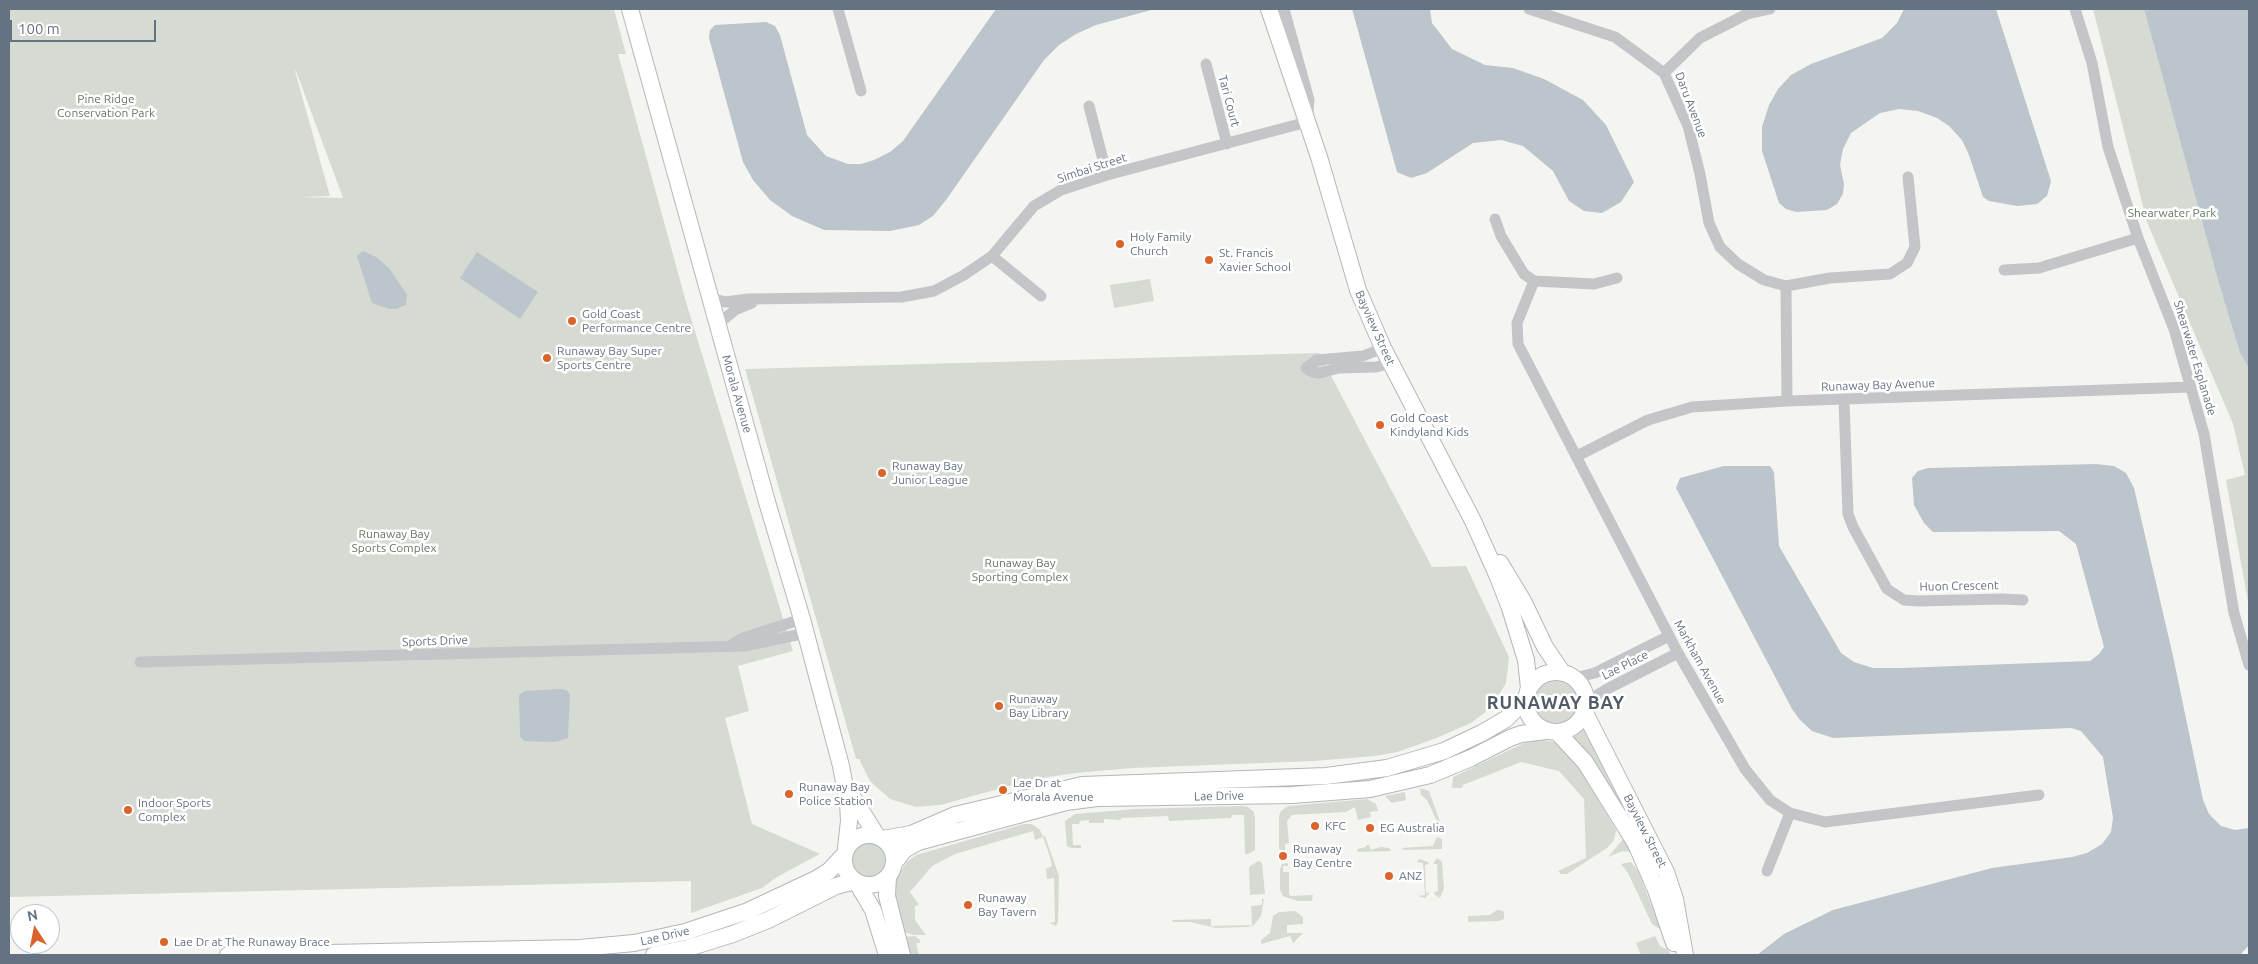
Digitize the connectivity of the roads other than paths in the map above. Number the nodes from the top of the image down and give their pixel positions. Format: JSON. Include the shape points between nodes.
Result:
{"nodes":[{"id":1,"x":630,"y":9,"type":"edge"},
{"id":2,"x":838,"y":9,"type":"edge"},
{"id":3,"x":1269,"y":9,"type":"edge"},
{"id":4,"x":1284,"y":9,"type":"edge"},
{"id":5,"x":1530,"y":9,"type":"edge"},
{"id":6,"x":1770,"y":9,"type":"edge"},
{"id":7,"x":2075,"y":9,"type":"edge"},
{"id":8,"x":1206,"y":64,"type":"dead end"},
{"id":9,"x":1664,"y":73,"type":"junction"},
{"id":10,"x":861,"y":91,"type":"dead end"},
{"id":11,"x":1089,"y":106,"type":"dead end"},
{"id":12,"x":1307,"y":122,"type":"junction"},
{"id":13,"x":1227,"y":144,"type":"junction"},
{"id":14,"x":1108,"y":175,"type":"junction"},
{"id":15,"x":1908,"y":177,"type":"dead end"},
{"id":16,"x":1494,"y":219,"type":"dead end"},
{"id":17,"x":2138,"y":238,"type":"junction"},
{"id":18,"x":992,"y":256,"type":"junction"},
{"id":19,"x":2004,"y":270,"type":"dead end"},
{"id":20,"x":1617,"y":278,"type":"dead end"},
{"id":21,"x":1534,"y":281,"type":"junction"},
{"id":22,"x":1786,"y":286,"type":"junction"},
{"id":23,"x":1041,"y":296,"type":"dead end"},
{"id":24,"x":766,"y":299,"type":"junction"},
{"id":25,"x":711,"y":300,"type":"junction"},
{"id":26,"x":718,"y":324,"type":"junction"},
{"id":27,"x":1383,"y":348,"type":"junction"},
{"id":28,"x":1391,"y":363,"type":"junction"},
{"id":29,"x":2191,"y":387,"type":"junction"},
{"id":30,"x":1787,"y":401,"type":"junction"},
{"id":31,"x":1844,"y":401,"type":"junction"},
{"id":32,"x":1577,"y":456,"type":"junction"},
{"id":33,"x":1473,"y":521,"type":"junction"},
{"id":34,"x":2023,"y":600,"type":"dead end"},
{"id":35,"x":804,"y":626,"type":"junction"},
{"id":36,"x":1669,"y":636,"type":"junction"},
{"id":37,"x":1678,"y":653,"type":"junction"},
{"id":38,"x":140,"y":662,"type":"dead end"},
{"id":39,"x":2249,"y":665,"type":"edge"},
{"id":40,"x":1568,"y":675,"type":"junction"},
{"id":41,"x":1527,"y":694,"type":"junction"},
{"id":42,"x":1586,"y":709,"type":"junction"},
{"id":43,"x":1552,"y":732,"type":"junction"},
{"id":44,"x":1438,"y":753,"type":"junction"},
{"id":45,"x":1430,"y":775,"type":"junction"},
{"id":46,"x":844,"y":779,"type":"junction"},
{"id":47,"x":2039,"y":795,"type":"dead end"},
{"id":48,"x":1790,"y":813,"type":"junction"},
{"id":49,"x":880,"y":837,"type":"junction"},
{"id":50,"x":845,"y":851,"type":"junction"},
{"id":51,"x":891,"y":869,"type":"junction"},
{"id":52,"x":1767,"y":871,"type":"dead end"},
{"id":53,"x":856,"y":882,"type":"junction"},
{"id":54,"x":635,"y":949,"type":"edge"},
{"id":55,"x":681,"y":952,"type":"edge"},
{"id":56,"x":228,"y":955,"type":"edge"},
{"id":57,"x":654,"y":955,"type":"edge"},
{"id":58,"x":887,"y":955,"type":"edge"},
{"id":59,"x":902,"y":955,"type":"edge"},
{"id":60,"x":1679,"y":955,"type":"edge"},
{"id":61,"x":1685,"y":955,"type":"edge"}],
"edges":[{"from":1,"to":25,"type":"main road","name":"Morala Avenue"},
{"from":2,"to":10,"type":"street"},
{"from":3,"to":12,"type":"main road","name":"Bayview Street"},
{"from":4,"to":12,"type":"street","name":"Bayview Street","via":[[1309,100]]},
{"from":5,"to":9,"type":"street","name":"Daru Avenue","via":[[1615,37]]},
{"from":6,"to":9,"type":"street","via":[[1747,14],[1700,38]]},
{"from":7,"to":17,"type":"street","name":"Shearwater Esplanade","via":[[2092,63],[2108,147]]},
{"from":8,"to":13,"type":"street","name":"Tari Court"},
{"from":9,"to":22,"type":"street","name":"Daru Avenue","via":[[1688,126],[1709,223],[1720,246],[1738,264],[1764,280]]},
{"from":11,"to":14,"type":"street"},
{"from":12,"to":13,"type":"street","name":"Simbai Street"},
{"from":12,"to":27,"type":"main road","name":"Bayview Street","via":[[1358,290]]},
{"from":13,"to":14,"type":"street","name":"Simbai Street"},
{"from":14,"to":18,"type":"street","name":"Simbai Street","via":[[1061,190],[1034,206]]},
{"from":15,"to":22,"type":"street","name":"Daru Avenue","via":[[1915,247],[1907,263],[1890,274],[1830,278]]},
{"from":16,"to":21,"type":"street","via":[[1524,274]]},
{"from":17,"to":19,"type":"street","via":[[2039,268]]},
{"from":17,"to":29,"type":"street","name":"Shearwater Esplanade","via":[[2174,329]]},
{"from":18,"to":23,"type":"street"},
{"from":18,"to":24,"type":"street","name":"Simbai Street","via":[[934,291],[902,297]]},
{"from":20,"to":21,"type":"street","via":[[1594,284]]},
{"from":21,"to":32,"type":"street","name":"Markham Avenue","via":[[1517,323],[1518,344]]},
{"from":22,"to":30,"type":"street"},
{"from":24,"to":25,"type":"street","name":"Simbai Street"},
{"from":24,"to":26,"type":"street","name":"Simbai Street","via":[[735,310]]},
{"from":25,"to":26,"type":"main road","name":"Morala Avenue"},
{"from":26,"to":35,"type":"main road","name":"Morala Avenue"},
{"from":27,"to":28,"type":"main road","name":"Bayview Street"},
{"from":27,"to":28,"type":"street","via":[[1363,356],[1317,360],[1306,368],[1316,373]]},
{"from":28,"to":33,"type":"main road","name":"Bayview Street"},
{"from":29,"to":31,"type":"street","name":"Runaway Bay Avenue"},
{"from":29,"to":39,"type":"street","name":"Shearwater Esplanade","via":[[2204,434],[2234,613]]},
{"from":30,"to":31,"type":"street","name":"Runaway Bay Avenue"},
{"from":30,"to":32,"type":"street","name":"Runaway Bay Avenue","via":[[1699,406],[1667,413],[1628,428]]},
{"from":31,"to":34,"type":"street","name":"Huon Crescent","via":[[1848,514],[1887,589],[1904,600]]},
{"from":32,"to":36,"type":"street","name":"Markham Avenue"},
{"from":33,"to":40,"type":"main road","name":"Bayview Street","via":[[1514,584],[1545,647]]},
{"from":33,"to":41,"type":"main road","name":"Bayview Street","via":[[1510,608],[1526,660]]},
{"from":35,"to":38,"type":"street","name":"Sports Drive","via":[[752,645]]},
{"from":35,"to":46,"type":"main road","name":"Morala Avenue"},
{"from":36,"to":37,"type":"street","name":"Markham Avenue"},
{"from":36,"to":40,"type":"street","name":"Lae Place","via":[[1595,673]]},
{"from":37,"to":42,"type":"street","name":"Lae Place","via":[[1608,688]]},
{"from":37,"to":48,"type":"street","name":"Markham Avenue","via":[[1745,770],[1770,800]]},
{"from":40,"to":41,"type":"main road","via":[[1547,673],[1534,681]]},
{"from":40,"to":42,"type":"main road","via":[[1584,690]]},
{"from":41,"to":43,"type":"main road","via":[[1526,710],[1530,719]]},
{"from":41,"to":44,"type":"main road","name":"Lae Drive","via":[[1513,713],[1491,728]]},
{"from":42,"to":43,"type":"main road","via":[[1574,727]]},
{"from":42,"to":61,"type":"main road","name":"Bayview Street","via":[[1666,872],[1675,899]]},
{"from":43,"to":45,"type":"main road","name":"Lae Drive","via":[[1521,734]]},
{"from":43,"to":60,"type":"main road","name":"Bayview Street","via":[[1585,762],[1636,844]]},
{"from":44,"to":45,"type":"main road"},
{"from":44,"to":49,"type":"main road","name":"Lae Drive","via":[[1387,768],[1339,775],[1082,785],[955,815],[911,834]]},
{"from":45,"to":51,"type":"main road","name":"Lae Drive","via":[[1384,786],[1292,796],[1097,798],[1066,802],[918,842],[904,850]]},
{"from":46,"to":49,"type":"main road","name":"Morala Avenue","via":[[856,804]]},
{"from":46,"to":50,"type":"main road","name":"Morala Avenue","via":[[849,821]]},
{"from":47,"to":48,"type":"street","name":"Markham Avenue","via":[[1825,822]]},
{"from":48,"to":52,"type":"street"},
{"from":49,"to":50,"type":"main road","via":[[870,834],[856,838]]},
{"from":49,"to":51,"type":"main road","via":[[892,849]]},
{"from":50,"to":53,"type":"main road","via":[[845,870]]},
{"from":50,"to":54,"type":"main road","name":"Lae Drive","via":[[829,871],[748,911]]},
{"from":51,"to":53,"type":"main road","via":[[876,884]]},
{"from":51,"to":59,"type":"main road","via":[[887,896]]},
{"from":53,"to":55,"type":"main road","name":"Lae Drive","via":[[836,886],[753,926]]},
{"from":53,"to":58,"type":"main road","via":[[873,910]]},
{"from":54,"to":56,"type":"main road","name":"Lae Drive"},
{"from":55,"to":57,"type":"main road","name":"Lae Drive"}]}
